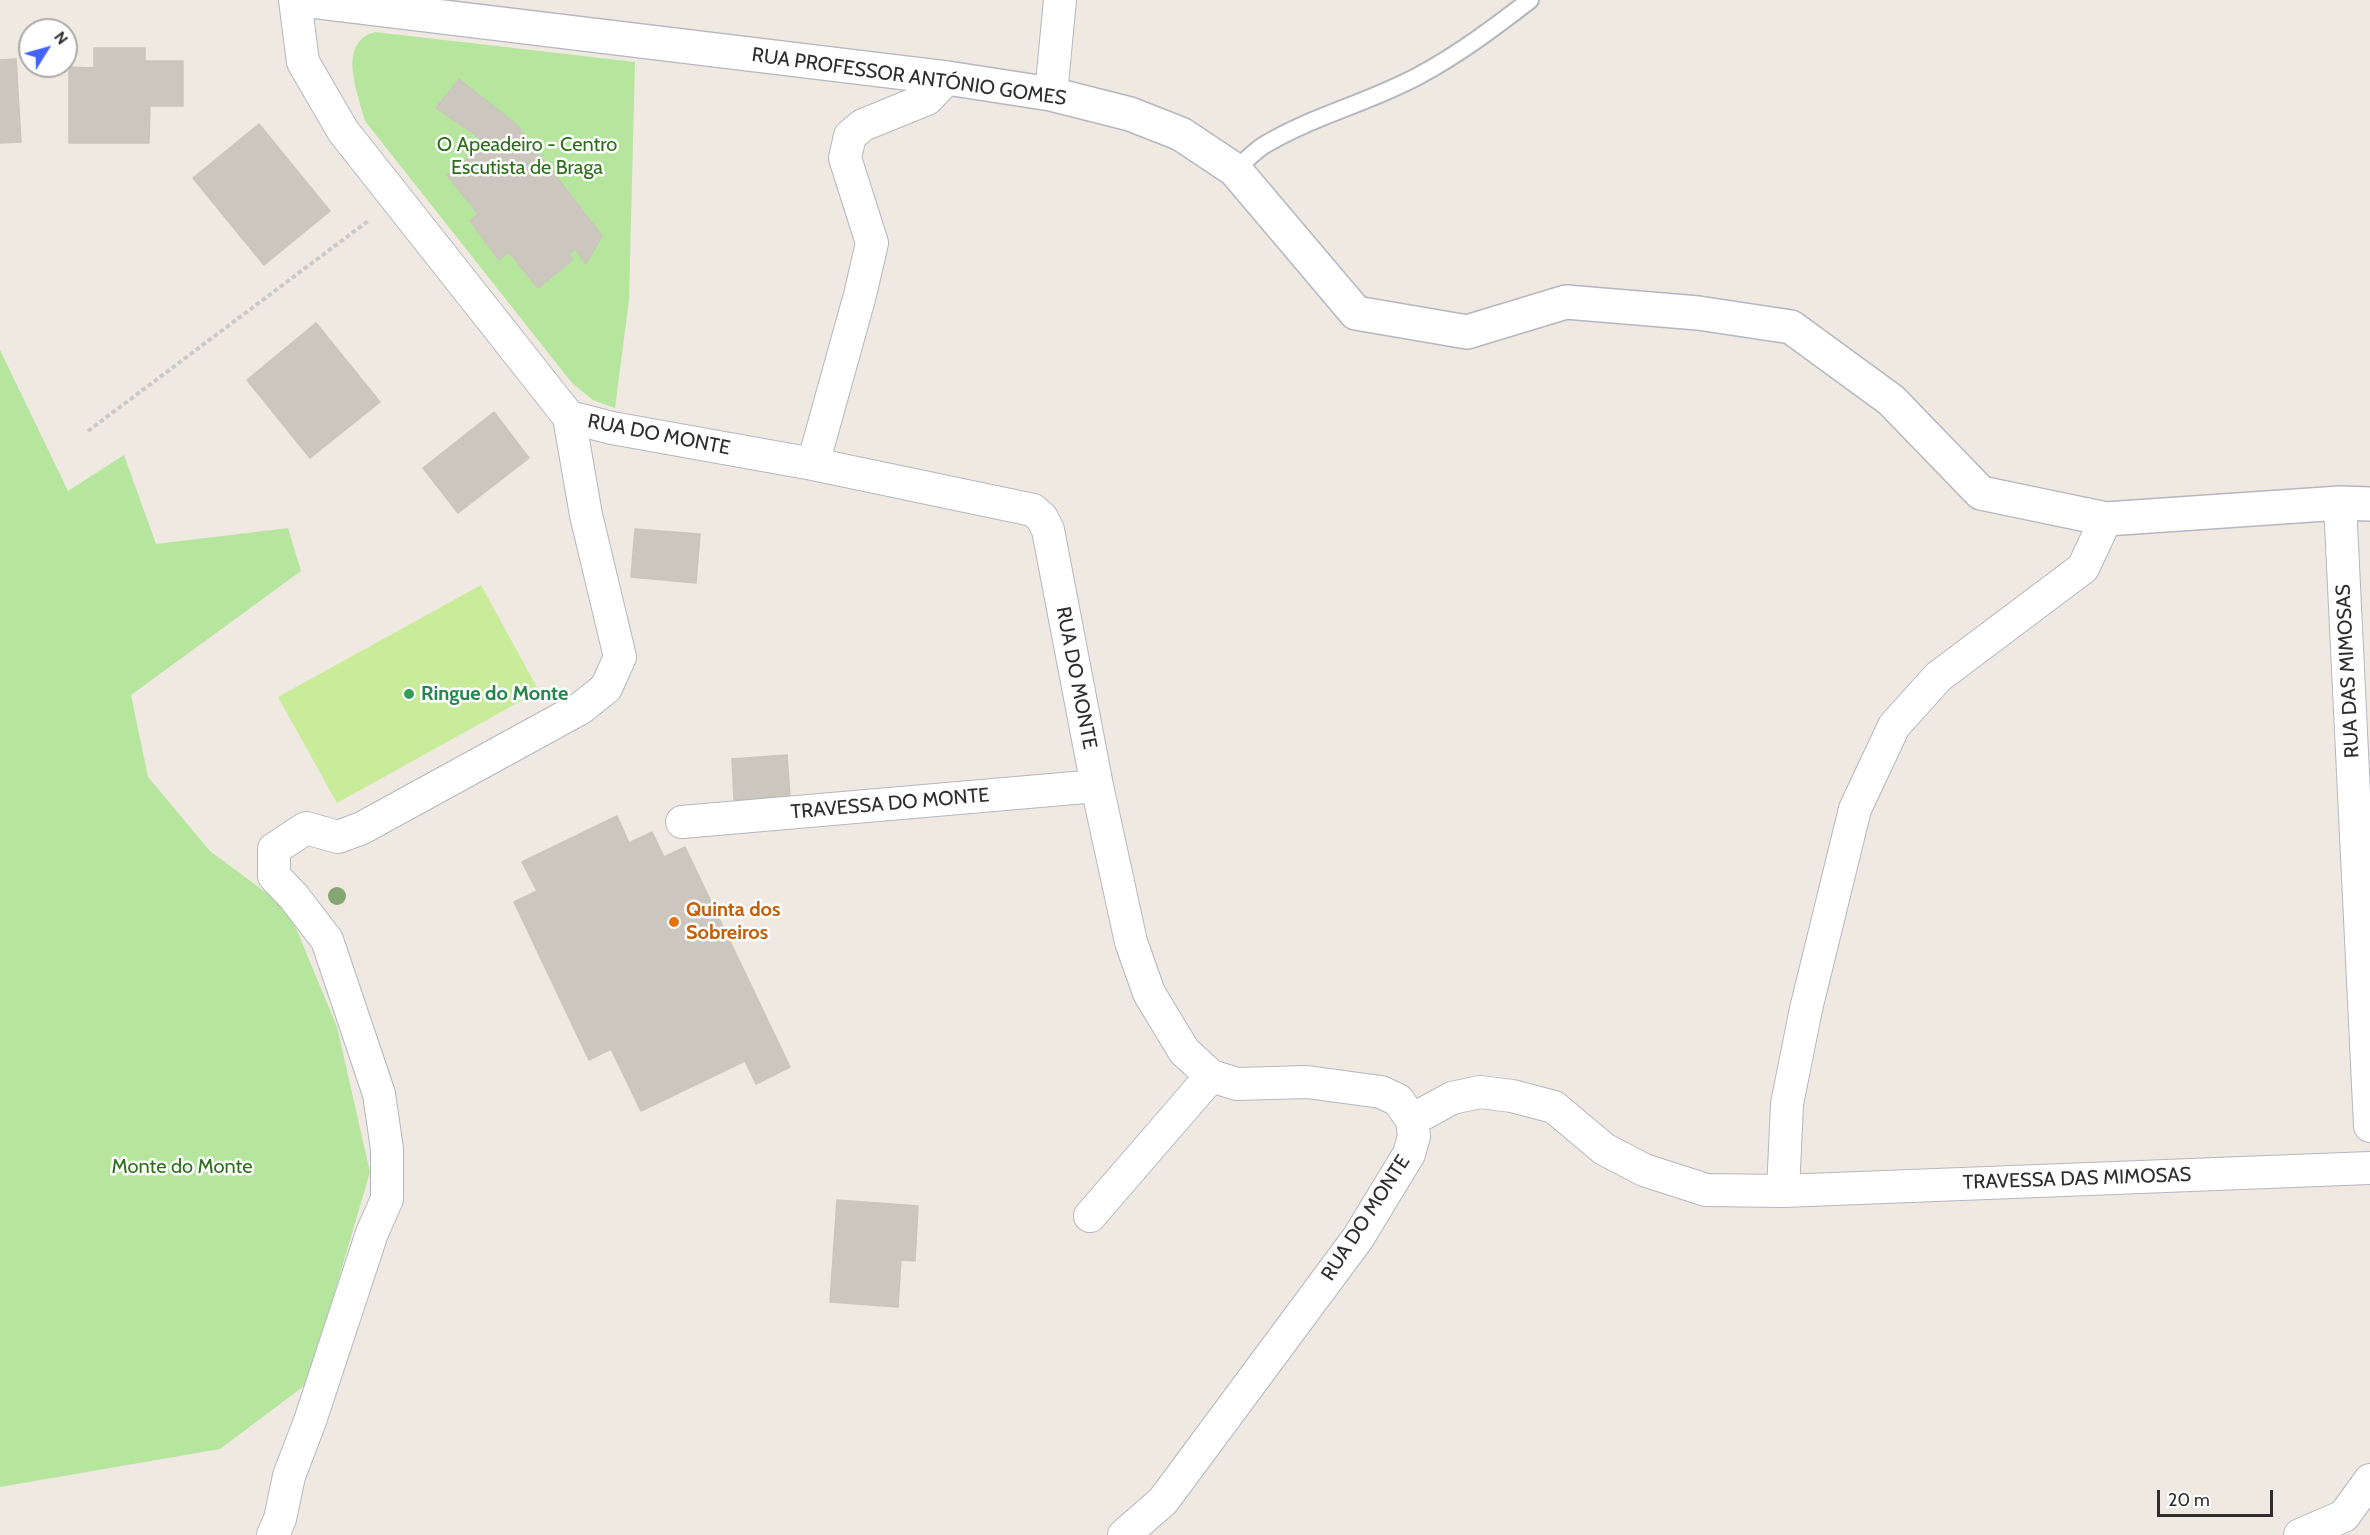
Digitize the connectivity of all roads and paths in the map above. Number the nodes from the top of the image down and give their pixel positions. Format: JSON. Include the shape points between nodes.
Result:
{"nodes":[{"id":1,"x":295,"y":0,"type":"edge"},
{"id":2,"x":303,"y":0,"type":"edge"},
{"id":3,"x":1060,"y":0,"type":"edge"},
{"id":4,"x":1530,"y":0,"type":"edge"},
{"id":5,"x":947,"y":78,"type":"junction"},
{"id":6,"x":1051,"y":94,"type":"junction"},
{"id":7,"x":1235,"y":170,"type":"junction"},
{"id":8,"x":397,"y":199,"type":"junction"},
{"id":9,"x":569,"y":417,"type":"junction"},
{"id":10,"x":88,"y":431,"type":"dead end"},
{"id":11,"x":813,"y":464,"type":"junction"},
{"id":12,"x":2355,"y":503,"type":"edge"},
{"id":13,"x":2106,"y":519,"type":"junction"},
{"id":14,"x":1097,"y":786,"type":"junction"},
{"id":15,"x":682,"y":822,"type":"dead end"},
{"id":16,"x":1211,"y":1076,"type":"junction"},
{"id":17,"x":1412,"y":1120,"type":"junction"},
{"id":18,"x":2370,"y":1126,"type":"edge"},
{"id":19,"x":2370,"y":1168,"type":"edge"},
{"id":20,"x":1783,"y":1191,"type":"junction"},
{"id":21,"x":1090,"y":1216,"type":"dead end"},
{"id":22,"x":2370,"y":1480,"type":"edge"},
{"id":23,"x":273,"y":1535,"type":"edge"},
{"id":24,"x":1124,"y":1535,"type":"edge"},
{"id":25,"x":2300,"y":1535,"type":"edge"}],
"edges":[{"from":1,"to":8,"type":"street","name":"RUA DO MONTE","via":[[303,62],[343,131]]},
{"from":2,"to":5,"type":"street","name":"RUA PROFESSOR ANTÓNIO GOMES"},
{"from":3,"to":6,"type":"street"},
{"from":4,"to":7,"type":"lane","via":[[1420,75],[1264,145]]},
{"from":5,"to":6,"type":"street","name":"RUA PROFESSOR ANTÓNIO GOMES"},
{"from":5,"to":11,"type":"street","via":[[927,99],[863,125],[850,136],[845,158],[872,243]]},
{"from":6,"to":7,"type":"street","name":"RUA PROFESSOR ANTÓNIO GOMES","via":[[1130,114],[1181,134]]},
{"from":7,"to":13,"type":"street","name":"RUA PROFESSOR ANTÓNIO GOMES","via":[[1356,313],[1467,332],[1566,302],[1698,313],[1791,327],[1891,400],[1981,493]]},
{"from":8,"to":9,"type":"street","name":"RUA DO MONTE"},
{"from":8,"to":10,"type":"path"},
{"from":9,"to":11,"type":"street","name":"RUA DO MONTE"},
{"from":9,"to":23,"type":"street","via":[[586,515],[620,657],[606,688],[581,708],[362,828],[338,837],[306,828],[274,849],[274,876],[327,940],[379,1094],[387,1149],[387,1199],[289,1476]]},
{"from":11,"to":14,"type":"street","name":"RUA DO MONTE","via":[[1033,510],[1042,518],[1048,530]]},
{"from":12,"to":13,"type":"street","name":"RUA PROFESSOR ANTÓNIO GOMES"},
{"from":12,"to":18,"type":"street","name":"RUA DAS MIMOSAS"},
{"from":13,"to":20,"type":"street","via":[[2083,568],[1938,677],[1894,726],[1855,809],[1806,1009],[1787,1104]]},
{"from":14,"to":15,"type":"street","name":"TRAVESSA DO MONTE"},
{"from":14,"to":16,"type":"street","name":"RUA DO MONTE","via":[[1131,942],[1149,993],[1184,1051]]},
{"from":16,"to":17,"type":"street","name":"RUA DO MONTE","via":[[1237,1084],[1307,1082],[1381,1092],[1398,1100]]},
{"from":16,"to":21,"type":"street"},
{"from":17,"to":20,"type":"street","name":"TRAVESSA DAS MIMOSAS","via":[[1452,1098],[1480,1092],[1512,1096],[1554,1107],[1604,1149],[1644,1170],[1706,1190]]},
{"from":17,"to":24,"type":"street","name":"RUA DO MONTE","via":[[1414,1136],[1409,1154],[1358,1238],[1162,1501]]},
{"from":19,"to":20,"type":"street","name":"TRAVESSA DAS MIMOSAS"},
{"from":22,"to":25,"type":"street","via":[[2344,1516]]}]}
